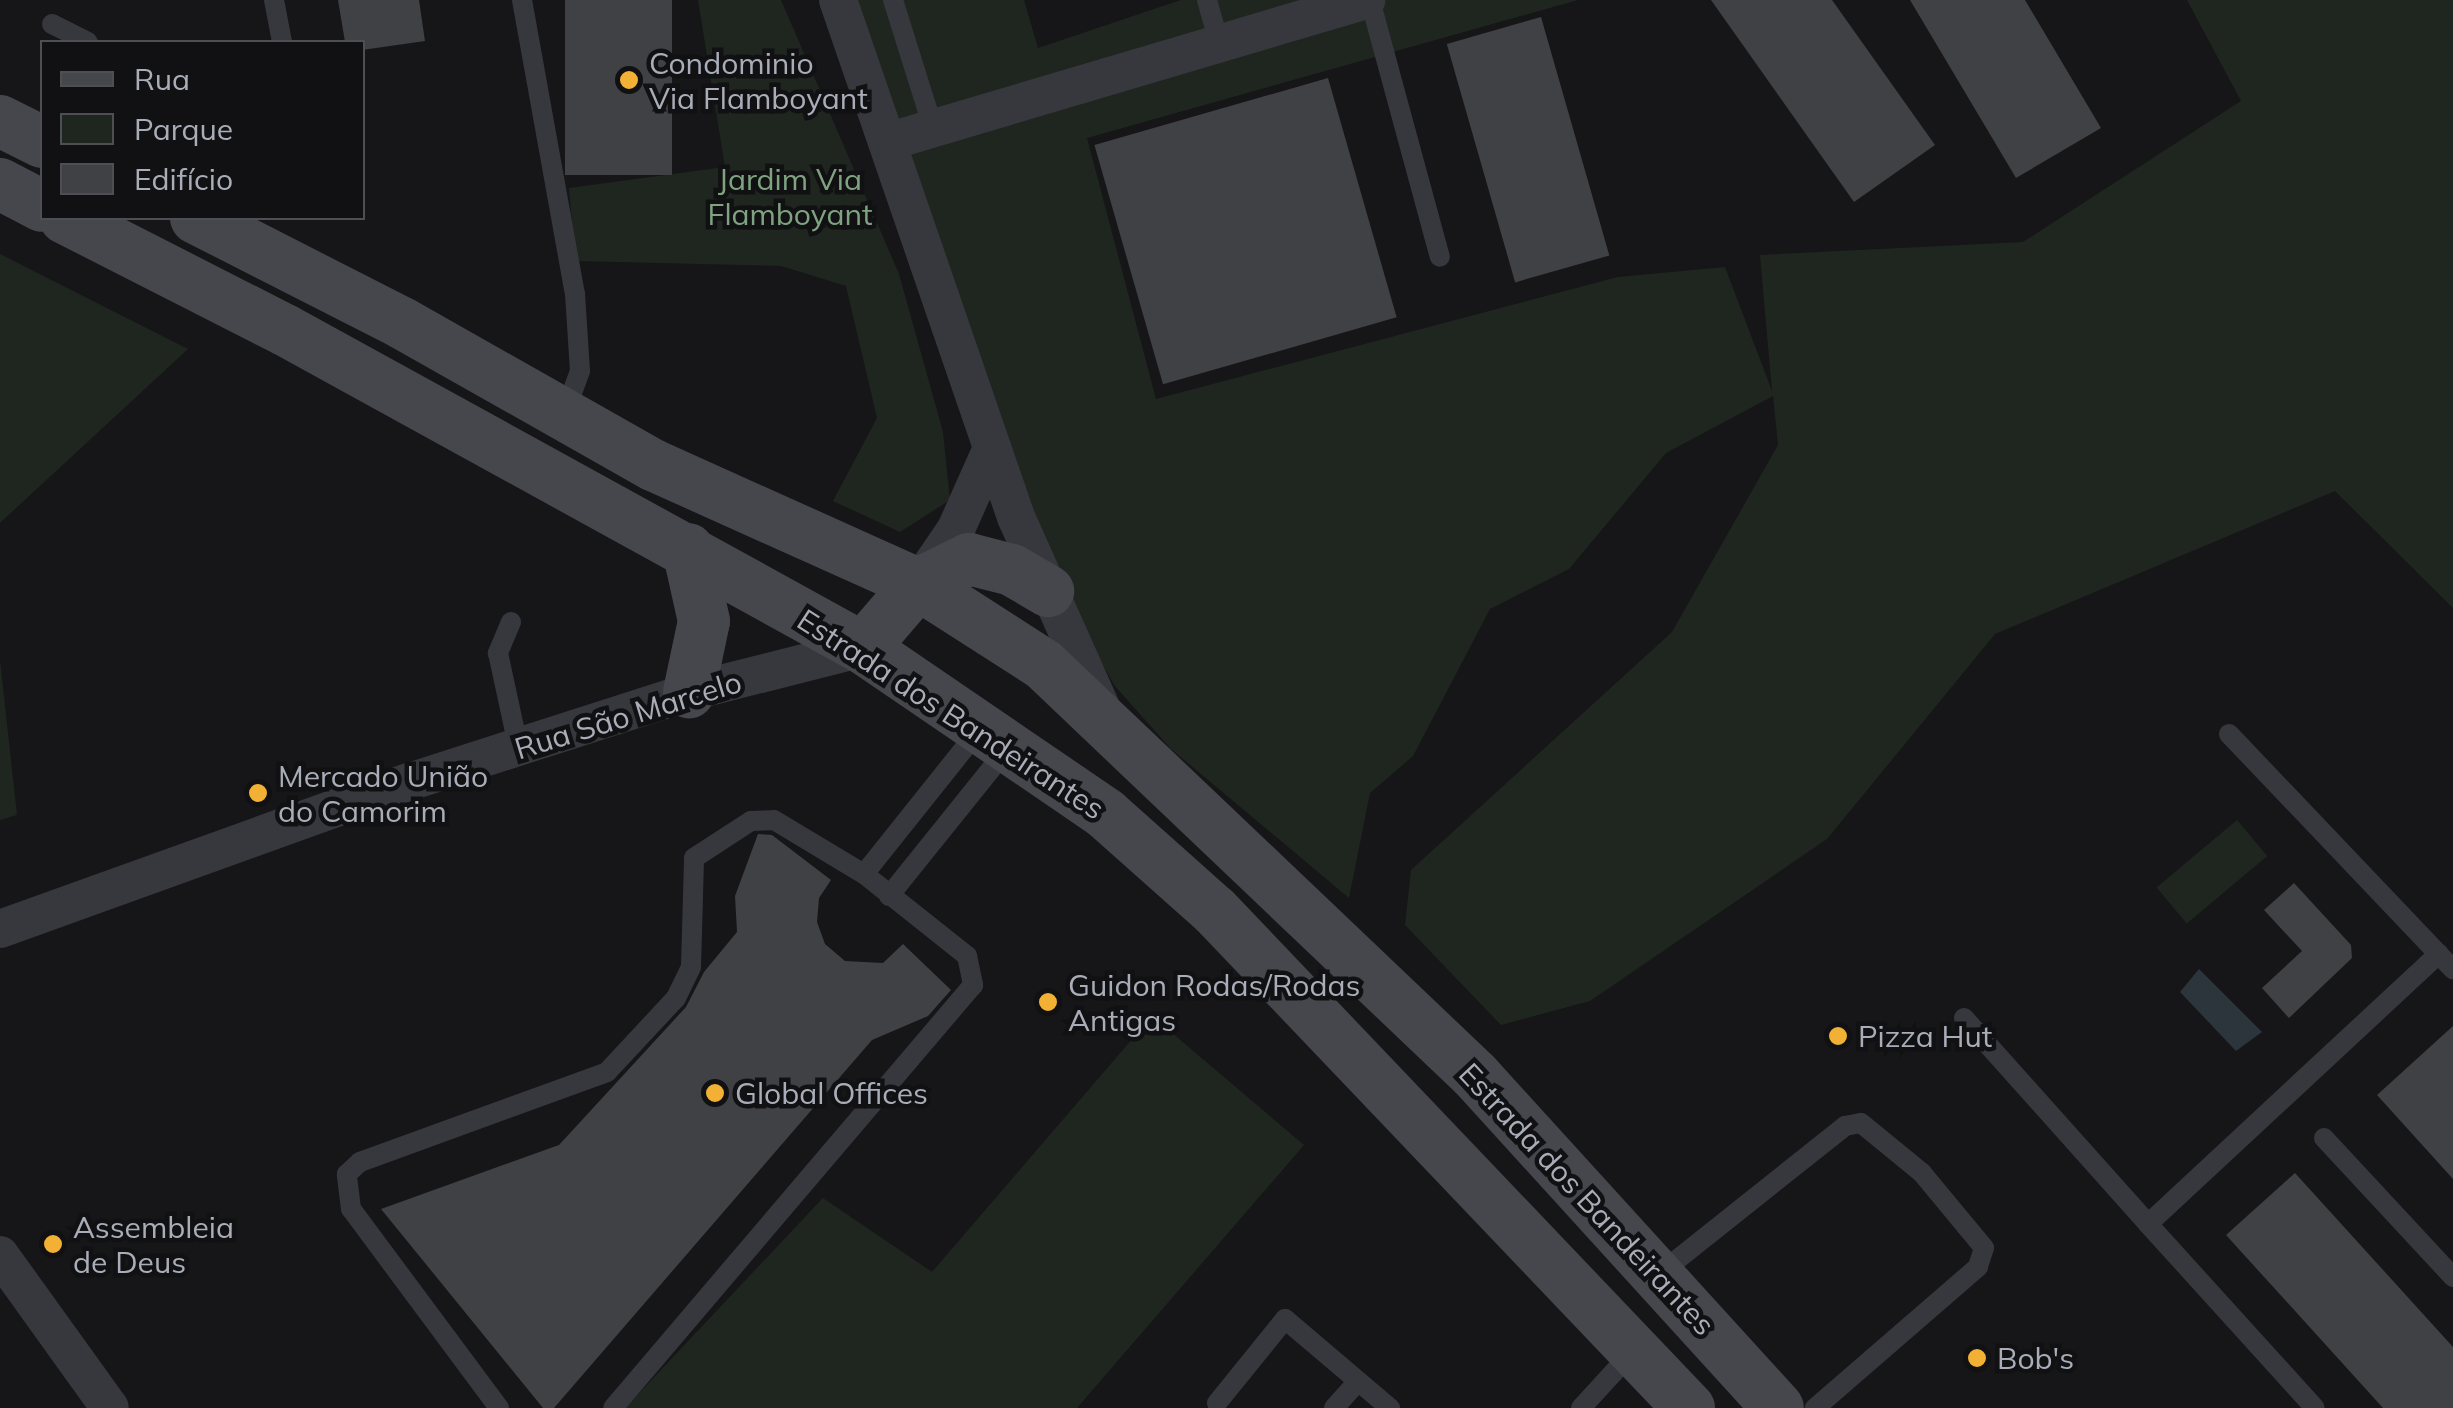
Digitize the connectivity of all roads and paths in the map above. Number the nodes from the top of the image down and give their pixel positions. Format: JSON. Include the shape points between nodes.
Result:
{"nodes":[{"id":1,"x":274,"y":0,"type":"edge"},
{"id":2,"x":522,"y":0,"type":"edge"},
{"id":3,"x":838,"y":0,"type":"edge"},
{"id":4,"x":893,"y":0,"type":"edge"},
{"id":5,"x":1207,"y":0,"type":"edge"},
{"id":6,"x":1368,"y":0,"type":"edge"},
{"id":7,"x":52,"y":24,"type":"dead end"},
{"id":8,"x":84,"y":40,"type":"edge"},
{"id":9,"x":282,"y":40,"type":"edge"},
{"id":10,"x":1218,"y":43,"type":"junction"},
{"id":11,"x":0,"y":121,"type":"edge"},
{"id":12,"x":933,"y":128,"type":"junction"},
{"id":13,"x":40,"y":141,"type":"edge"},
{"id":14,"x":887,"y":142,"type":"junction"},
{"id":15,"x":0,"y":184,"type":"edge"},
{"id":16,"x":40,"y":205,"type":"edge"},
{"id":17,"x":69,"y":220,"type":"edge"},
{"id":18,"x":200,"y":220,"type":"edge"},
{"id":19,"x":1440,"y":258,"type":"dead end"},
{"id":20,"x":563,"y":418,"type":"junction"},
{"id":21,"x":992,"y":448,"type":"junction"},
{"id":22,"x":688,"y":549,"type":"junction"},
{"id":23,"x":918,"y":584,"type":"junction"},
{"id":24,"x":1048,"y":591,"type":"junction"},
{"id":25,"x":511,"y":622,"type":"dead end"},
{"id":26,"x":863,"y":648,"type":"junction"},
{"id":27,"x":689,"y":692,"type":"junction"},
{"id":28,"x":1108,"y":720,"type":"junction"},
{"id":29,"x":2230,"y":734,"type":"dead end"},
{"id":30,"x":995,"y":737,"type":"junction"},
{"id":31,"x":519,"y":750,"type":"junction"},
{"id":32,"x":864,"y":874,"type":"junction"},
{"id":33,"x":890,"y":896,"type":"junction"},
{"id":34,"x":0,"y":929,"type":"edge"},
{"id":35,"x":2446,"y":962,"type":"edge"},
{"id":36,"x":1964,"y":1018,"type":"dead end"},
{"id":37,"x":2324,"y":1138,"type":"dead end"},
{"id":38,"x":2148,"y":1224,"type":"junction"},
{"id":39,"x":0,"y":1255,"type":"edge"},
{"id":40,"x":1657,"y":1275,"type":"junction"},
{"id":41,"x":2453,"y":1277,"type":"edge"},
{"id":42,"x":1635,"y":1349,"type":"junction"},
{"id":43,"x":1358,"y":1381,"type":"junction"},
{"id":44,"x":1217,"y":1406,"type":"edge"},
{"id":45,"x":110,"y":1408,"type":"edge"},
{"id":46,"x":499,"y":1408,"type":"edge"},
{"id":47,"x":612,"y":1408,"type":"edge"},
{"id":48,"x":1334,"y":1408,"type":"edge"},
{"id":49,"x":1390,"y":1408,"type":"edge"},
{"id":50,"x":1581,"y":1408,"type":"edge"},
{"id":51,"x":1688,"y":1408,"type":"edge"},
{"id":52,"x":1778,"y":1408,"type":"edge"},
{"id":53,"x":1815,"y":1408,"type":"edge"},
{"id":54,"x":2315,"y":1408,"type":"edge"}],
"edges":[{"from":1,"to":9,"type":"lane"},
{"from":2,"to":20,"type":"lane","via":[[575,294],[580,371]]},
{"from":3,"to":14,"type":"street"},
{"from":4,"to":12,"type":"lane"},
{"from":5,"to":10,"type":"lane"},
{"from":6,"to":10,"type":"street"},
{"from":6,"to":19,"type":"lane"},
{"from":7,"to":8,"type":"lane"},
{"from":10,"to":12,"type":"street"},
{"from":11,"to":13,"type":"main road"},
{"from":12,"to":14,"type":"street"},
{"from":14,"to":21,"type":"street"},
{"from":15,"to":16,"type":"main road"},
{"from":17,"to":22,"type":"main road","name":"Estrada dos Bandeirantes"},
{"from":18,"to":20,"type":"main road","name":"Estrada dos Bandeirantes","via":[[402,322]]},
{"from":20,"to":23,"type":"main road","name":"Estrada dos Bandeirantes"},
{"from":21,"to":23,"type":"street","via":[[956,529]]},
{"from":21,"to":24,"type":"street"},
{"from":22,"to":26,"type":"main road","name":"Estrada dos Bandeirantes"},
{"from":22,"to":27,"type":"main road","via":[[704,621]]},
{"from":23,"to":24,"type":"main road","via":[[969,558],[1012,570]]},
{"from":23,"to":26,"type":"main road"},
{"from":23,"to":28,"type":"main road","name":"Estrada dos Bandeirantes","via":[[1044,665]]},
{"from":24,"to":28,"type":"street"},
{"from":25,"to":31,"type":"lane","via":[[498,652]]},
{"from":26,"to":27,"type":"street","name":"Rua São Marcelo"},
{"from":26,"to":30,"type":"main road","name":"Estrada dos Bandeirantes"},
{"from":27,"to":31,"type":"street","name":"Rua São Marcelo"},
{"from":28,"to":40,"type":"main road","name":"Estrada dos Bandeirantes","via":[[1475,1075]]},
{"from":29,"to":35,"type":"lane"},
{"from":30,"to":32,"type":"lane"},
{"from":30,"to":33,"type":"lane"},
{"from":30,"to":42,"type":"main road","name":"Estrada dos Bandeirantes","via":[[1106,814],[1215,911]]},
{"from":31,"to":34,"type":"street","name":"Rua São Marcelo","via":[[412,781]]},
{"from":32,"to":33,"type":"lane"},
{"from":32,"to":46,"type":"lane","via":[[795,828],[751,821],[694,858],[691,967],[676,998],[607,1072],[360,1162],[347,1174],[351,1209]]},
{"from":33,"to":47,"type":"lane","via":[[967,956],[973,985]]},
{"from":35,"to":38,"type":"lane"},
{"from":36,"to":38,"type":"lane"},
{"from":37,"to":41,"type":"lane"},
{"from":38,"to":54,"type":"lane"},
{"from":39,"to":45,"type":"street"},
{"from":40,"to":52,"type":"main road","name":"Estrada dos Bandeirantes"},
{"from":40,"to":53,"type":"lane","via":[[1844,1126],[1861,1123],[1922,1173],[1984,1248],[1978,1267]]},
{"from":42,"to":50,"type":"lane"},
{"from":42,"to":51,"type":"main road","name":"Estrada dos Bandeirantes"},
{"from":43,"to":44,"type":"lane","via":[[1285,1319]]},
{"from":43,"to":48,"type":"lane"},
{"from":43,"to":49,"type":"lane"}]}
